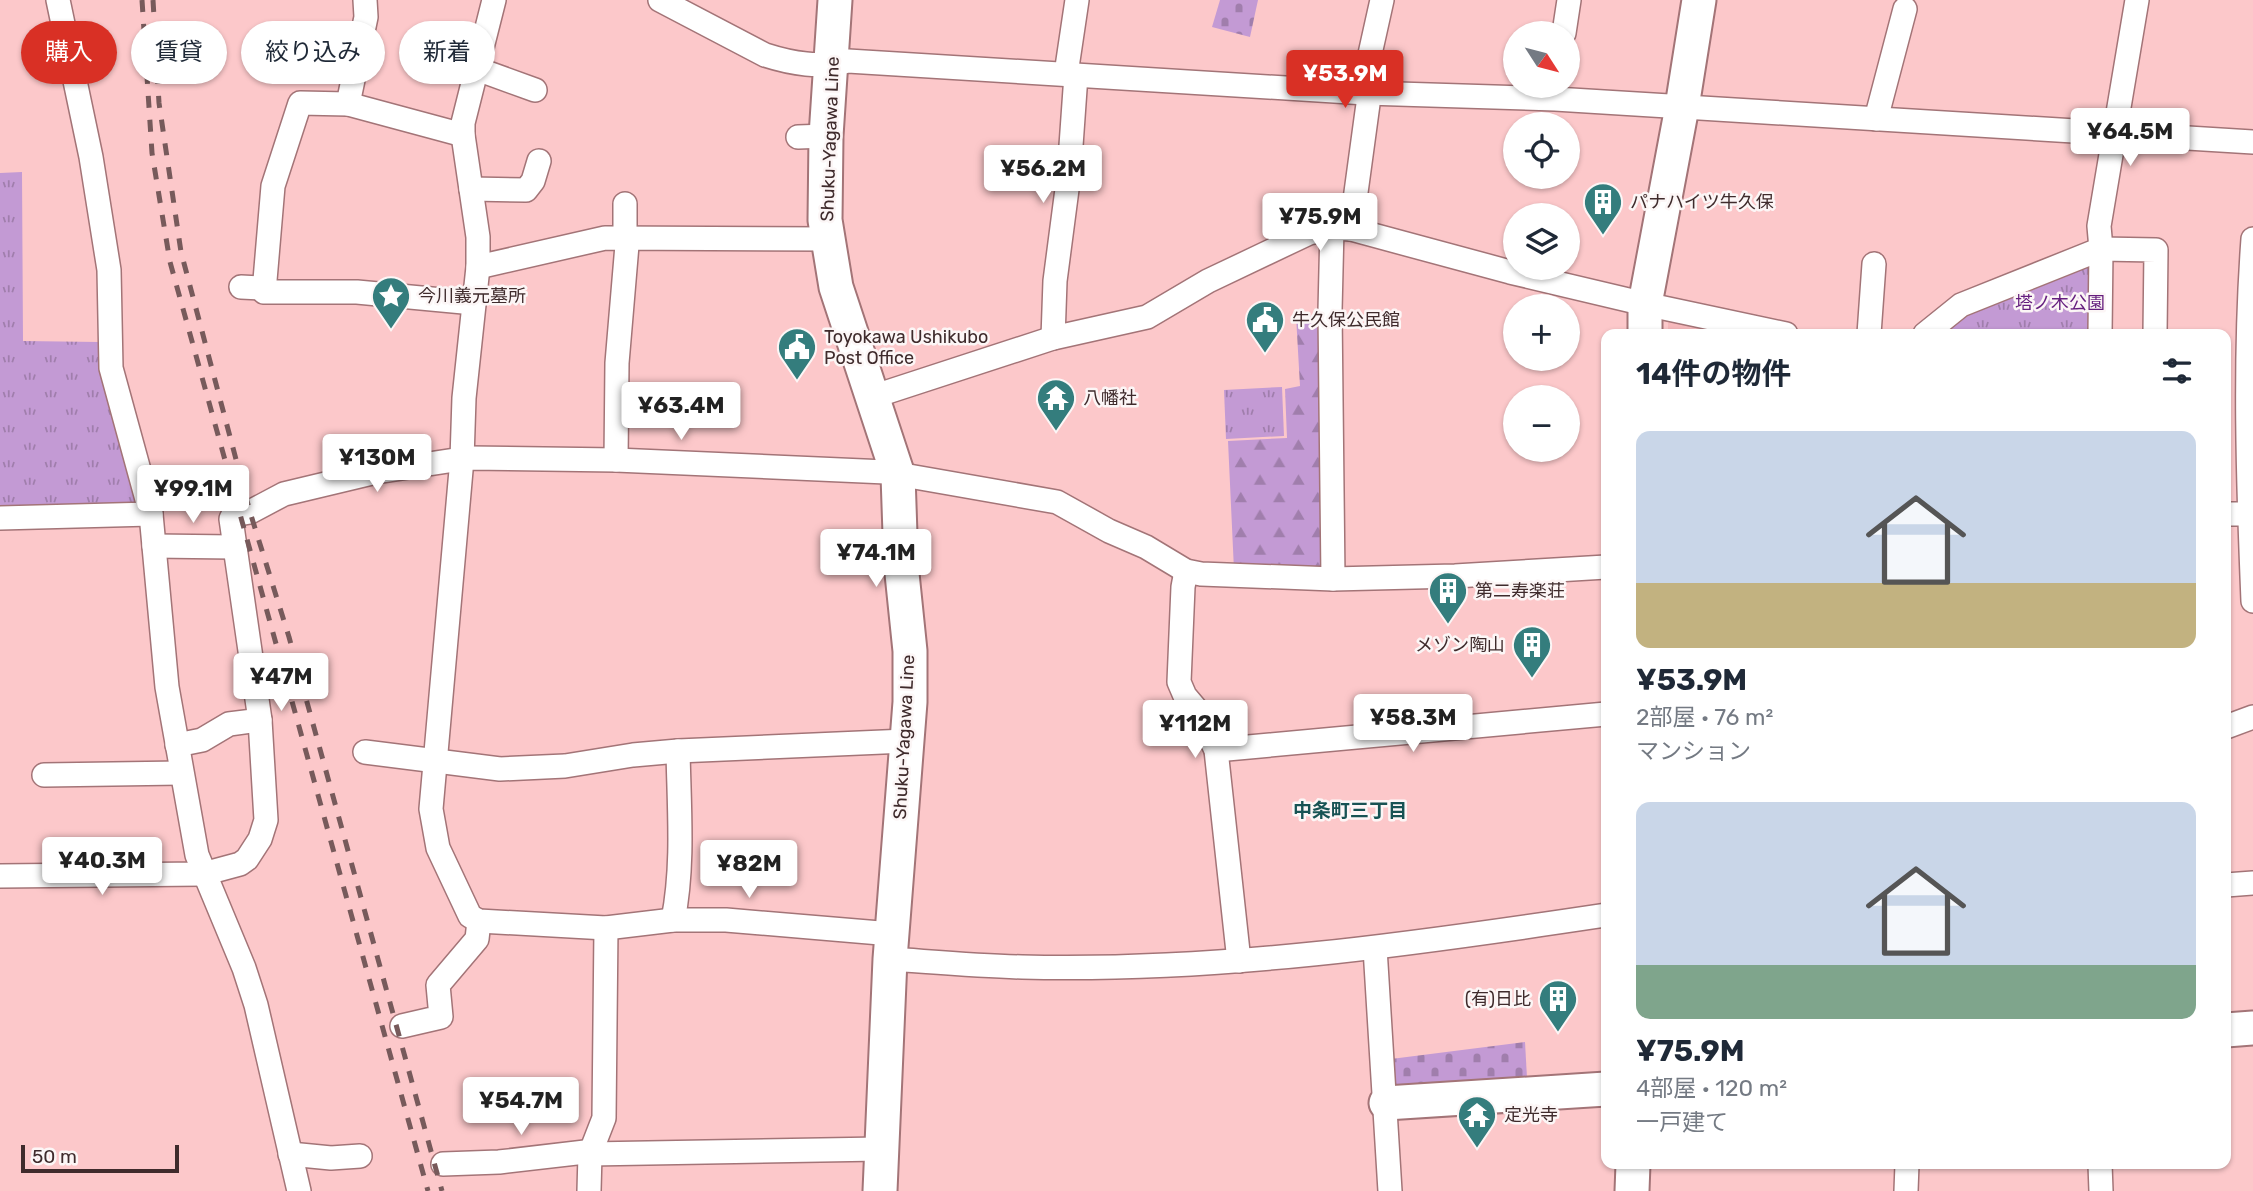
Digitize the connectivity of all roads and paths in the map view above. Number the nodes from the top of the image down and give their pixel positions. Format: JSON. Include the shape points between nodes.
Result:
{"nodes":[{"id":1,"x":58,"y":0,"type":"edge"},
{"id":2,"x":365,"y":0,"type":"edge"},
{"id":3,"x":494,"y":0,"type":"edge"},
{"id":4,"x":660,"y":0,"type":"edge"},
{"id":5,"x":835,"y":0,"type":"edge"},
{"id":6,"x":1077,"y":0,"type":"edge"},
{"id":7,"x":1382,"y":0,"type":"edge"},
{"id":8,"x":1569,"y":0,"type":"edge"},
{"id":9,"x":1699,"y":0,"type":"edge"},
{"id":10,"x":2137,"y":0,"type":"edge"},
{"id":11,"x":1905,"y":9,"type":"dead end"},
{"id":12,"x":489,"y":21,"type":"edge"},
{"id":13,"x":1566,"y":21,"type":"edge"},
{"id":14,"x":831,"y":65,"type":"junction"},
{"id":15,"x":1071,"y":74,"type":"junction"},
{"id":16,"x":495,"y":76,"type":"edge"},
{"id":17,"x":473,"y":84,"type":"edge"},
{"id":18,"x":535,"y":90,"type":"dead end"},
{"id":19,"x":1503,"y":92,"type":"edge"},
{"id":20,"x":1366,"y":93,"type":"junction"},
{"id":21,"x":1580,"y":95,"type":"edge"},
{"id":22,"x":348,"y":104,"type":"junction"},
{"id":23,"x":1682,"y":107,"type":"junction"},
{"id":24,"x":1876,"y":119,"type":"junction"},
{"id":25,"x":2115,"y":134,"type":"junction"},
{"id":26,"x":463,"y":135,"type":"junction"},
{"id":27,"x":2253,"y":142,"type":"edge"},
{"id":28,"x":539,"y":161,"type":"dead end"},
{"id":29,"x":471,"y":189,"type":"junction"},
{"id":30,"x":625,"y":204,"type":"dead end"},
{"id":31,"x":1341,"y":228,"type":"junction"},
{"id":32,"x":625,"y":239,"type":"junction"},
{"id":33,"x":829,"y":239,"type":"junction"},
{"id":34,"x":2253,"y":239,"type":"edge"},
{"id":35,"x":2101,"y":249,"type":"junction"},
{"id":36,"x":1874,"y":264,"type":"dead end"},
{"id":37,"x":478,"y":267,"type":"junction"},
{"id":38,"x":241,"y":287,"type":"dead end"},
{"id":39,"x":264,"y":288,"type":"junction"},
{"id":40,"x":474,"y":303,"type":"junction"},
{"id":41,"x":1645,"y":319,"type":"edge"},
{"id":42,"x":1739,"y":329,"type":"edge"},
{"id":43,"x":1870,"y":329,"type":"edge"},
{"id":44,"x":1931,"y":329,"type":"edge"},
{"id":45,"x":2100,"y":329,"type":"edge"},
{"id":46,"x":2155,"y":329,"type":"edge"},
{"id":47,"x":1053,"y":338,"type":"junction"},
{"id":48,"x":872,"y":397,"type":"junction"},
{"id":49,"x":462,"y":459,"type":"junction"},
{"id":50,"x":616,"y":460,"type":"junction"},
{"id":51,"x":898,"y":475,"type":"junction"},
{"id":52,"x":150,"y":514,"type":"junction"},
{"id":53,"x":2231,"y":514,"type":"edge"},
{"id":54,"x":2249,"y":514,"type":"junction"},
{"id":55,"x":0,"y":518,"type":"edge"},
{"id":56,"x":154,"y":547,"type":"junction"},
{"id":57,"x":233,"y":547,"type":"junction"},
{"id":58,"x":1601,"y":567,"type":"edge"},
{"id":59,"x":1186,"y":570,"type":"junction"},
{"id":60,"x":1333,"y":579,"type":"junction"},
{"id":61,"x":2253,"y":601,"type":"edge"},
{"id":62,"x":1601,"y":715,"type":"edge"},
{"id":63,"x":2253,"y":717,"type":"edge"},
{"id":64,"x":260,"y":720,"type":"junction"},
{"id":65,"x":2231,"y":725,"type":"edge"},
{"id":66,"x":906,"y":741,"type":"junction"},
{"id":67,"x":177,"y":745,"type":"junction"},
{"id":68,"x":1216,"y":750,"type":"junction"},
{"id":69,"x":365,"y":751,"type":"dead end"},
{"id":70,"x":678,"y":751,"type":"junction"},
{"id":71,"x":435,"y":761,"type":"junction"},
{"id":72,"x":181,"y":773,"type":"junction"},
{"id":73,"x":44,"y":775,"type":"dead end"},
{"id":74,"x":204,"y":874,"type":"junction"},
{"id":75,"x":0,"y":876,"type":"edge"},
{"id":76,"x":2253,"y":883,"type":"edge"},
{"id":77,"x":2231,"y":885,"type":"edge"},
{"id":78,"x":1601,"y":916,"type":"edge"},
{"id":79,"x":673,"y":920,"type":"junction"},
{"id":80,"x":479,"y":921,"type":"junction"},
{"id":81,"x":606,"y":928,"type":"junction"},
{"id":82,"x":891,"y":946,"type":"junction"},
{"id":83,"x":1375,"y":947,"type":"junction"},
{"id":84,"x":1239,"y":961,"type":"junction"},
{"id":85,"x":402,"y":1026,"type":"dead end"},
{"id":86,"x":2253,"y":1028,"type":"edge"},
{"id":87,"x":2231,"y":1030,"type":"edge"},
{"id":88,"x":1601,"y":1089,"type":"edge"},
{"id":89,"x":1386,"y":1103,"type":"junction"},
{"id":90,"x":880,"y":1149,"type":"junction"},
{"id":91,"x":290,"y":1154,"type":"junction"},
{"id":92,"x":590,"y":1154,"type":"junction"},
{"id":93,"x":360,"y":1156,"type":"dead end"},
{"id":94,"x":443,"y":1164,"type":"dead end"},
{"id":95,"x":1633,"y":1169,"type":"edge"},
{"id":96,"x":1907,"y":1169,"type":"edge"},
{"id":97,"x":2100,"y":1169,"type":"edge"},
{"id":98,"x":299,"y":1191,"type":"edge"},
{"id":99,"x":589,"y":1191,"type":"edge"},
{"id":100,"x":880,"y":1191,"type":"edge"},
{"id":101,"x":1390,"y":1191,"type":"edge"},
{"id":102,"x":1632,"y":1191,"type":"edge"},
{"id":103,"x":1906,"y":1191,"type":"edge"},
{"id":104,"x":2101,"y":1191,"type":"edge"}],
"edges":[{"from":1,"to":52,"type":"street","via":[[109,270],[111,369]]},
{"from":2,"to":22,"type":"street","via":[[366,17]]},
{"from":3,"to":12,"type":"street"},
{"from":4,"to":14,"type":"street","via":[[765,55]]},
{"from":5,"to":14,"type":"main road","name":"Shuku-Yagawa Line"},
{"from":6,"to":15,"type":"street"},
{"from":7,"to":20,"type":"street","via":[[1364,81]]},
{"from":8,"to":13,"type":"street"},
{"from":9,"to":23,"type":"main road"},
{"from":10,"to":25,"type":"street"},
{"from":11,"to":24,"type":"street"},
{"from":14,"to":15,"type":"street","via":[[848,61]]},
{"from":14,"to":33,"type":"main road","name":"Shuku-Yagawa Line","via":[[812,137]]},
{"from":15,"to":20,"type":"street"},
{"from":15,"to":47,"type":"street","via":[[1069,174],[1055,281]]},
{"from":16,"to":18,"type":"street"},
{"from":17,"to":26,"type":"street"},
{"from":19,"to":20,"type":"street"},
{"from":20,"to":31,"type":"street","via":[[1368,104]]},
{"from":21,"to":23,"type":"street"},
{"from":22,"to":26,"type":"street"},
{"from":22,"to":39,"type":"street","via":[[300,103],[298,107],[274,186]]},
{"from":23,"to":24,"type":"street"},
{"from":23,"to":41,"type":"main road"},
{"from":24,"to":25,"type":"street"},
{"from":25,"to":27,"type":"street"},
{"from":25,"to":35,"type":"street","via":[[2099,226]]},
{"from":26,"to":29,"type":"street"},
{"from":28,"to":29,"type":"street","via":[[526,190]]},
{"from":29,"to":37,"type":"street"},
{"from":30,"to":32,"type":"street"},
{"from":31,"to":41,"type":"street","via":[[1510,272]]},
{"from":31,"to":47,"type":"street","via":[[1309,233],[1276,248],[1147,317]]},
{"from":31,"to":60,"type":"street","via":[[1330,325]]},
{"from":32,"to":33,"type":"street"},
{"from":32,"to":37,"type":"street","via":[[605,238]]},
{"from":32,"to":50,"type":"street"},
{"from":33,"to":48,"type":"main road","name":"Shuku-Yagawa Line","via":[[836,287]]},
{"from":34,"to":54,"type":"street"},
{"from":35,"to":44,"type":"street","via":[[1961,305]]},
{"from":35,"to":45,"type":"street"},
{"from":35,"to":46,"type":"street","via":[[2156,250]]},
{"from":36,"to":43,"type":"street"},
{"from":37,"to":40,"type":"street"},
{"from":38,"to":39,"type":"street"},
{"from":39,"to":40,"type":"street","via":[[264,292],[357,292]]},
{"from":40,"to":49,"type":"street"},
{"from":41,"to":42,"type":"street"},
{"from":47,"to":48,"type":"street"},
{"from":48,"to":51,"type":"main road","name":"Shuku-Yagawa Line"},
{"from":49,"to":50,"type":"street"},
{"from":49,"to":57,"type":"street","via":[[376,472],[284,494],[232,516]]},
{"from":49,"to":71,"type":"street"},
{"from":50,"to":51,"type":"street"},
{"from":51,"to":59,"type":"street","via":[[1056,502]]},
{"from":51,"to":66,"type":"main road","name":"Shuku-Yagawa Line","via":[[910,651]]},
{"from":52,"to":55,"type":"street"},
{"from":52,"to":56,"type":"street"},
{"from":53,"to":54,"type":"street"},
{"from":54,"to":61,"type":"street"},
{"from":56,"to":57,"type":"street"},
{"from":56,"to":67,"type":"street"},
{"from":57,"to":64,"type":"street"},
{"from":58,"to":60,"type":"street"},
{"from":59,"to":60,"type":"street"},
{"from":59,"to":68,"type":"street","via":[[1179,682]]},
{"from":62,"to":68,"type":"street"},
{"from":63,"to":65,"type":"street"},
{"from":64,"to":67,"type":"street","via":[[229,724],[202,740]]},
{"from":64,"to":74,"type":"street","via":[[265,829],[247,859]]},
{"from":66,"to":70,"type":"street"},
{"from":66,"to":82,"type":"main road","name":"Shuku-Yagawa Line"},
{"from":67,"to":72,"type":"street"},
{"from":68,"to":84,"type":"street"},
{"from":69,"to":71,"type":"street"},
{"from":70,"to":71,"type":"street","via":[[565,766],[500,769]]},
{"from":70,"to":79,"type":"street","via":[[679,849]]},
{"from":71,"to":80,"type":"street","via":[[431,809],[438,848],[470,916]]},
{"from":72,"to":73,"type":"street"},
{"from":72,"to":74,"type":"street"},
{"from":74,"to":75,"type":"street"},
{"from":74,"to":91,"type":"street","via":[[256,1005]]},
{"from":76,"to":77,"type":"street"},
{"from":78,"to":83,"type":"street"},
{"from":79,"to":81,"type":"street"},
{"from":79,"to":82,"type":"street","via":[[726,920]]},
{"from":80,"to":81,"type":"street"},
{"from":80,"to":85,"type":"street","via":[[477,939],[439,985],[441,1017]]},
{"from":81,"to":92,"type":"street","via":[[604,1118]]},
{"from":82,"to":84,"type":"street","via":[[1021,967]]},
{"from":82,"to":90,"type":"main road","name":"Shuku-Yagawa Line"},
{"from":83,"to":84,"type":"street"},
{"from":83,"to":89,"type":"street"},
{"from":86,"to":87,"type":"main road"},
{"from":88,"to":89,"type":"main road"},
{"from":89,"to":101,"type":"street"},
{"from":90,"to":92,"type":"street"},
{"from":90,"to":100,"type":"main road","name":"Shuku-Yagawa Line"},
{"from":91,"to":93,"type":"street"},
{"from":91,"to":98,"type":"street"},
{"from":92,"to":94,"type":"street"},
{"from":92,"to":99,"type":"street"},
{"from":95,"to":102,"type":"main road"},
{"from":96,"to":103,"type":"street"},
{"from":97,"to":104,"type":"street"}]}
